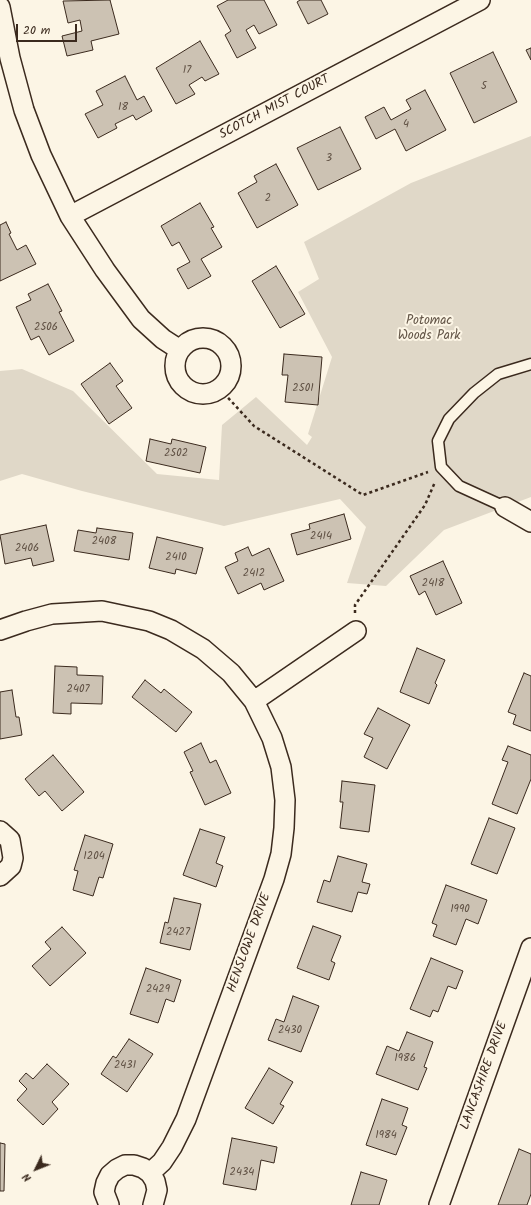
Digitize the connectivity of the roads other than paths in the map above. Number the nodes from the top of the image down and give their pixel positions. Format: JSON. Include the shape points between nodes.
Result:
{"nodes":[{"id":1,"x":480,"y":0,"type":"edge"},
{"id":2,"x":0,"y":7,"type":"edge"},
{"id":3,"x":70,"y":216,"type":"junction"},
{"id":4,"x":180,"y":350,"type":"junction"},
{"id":5,"x":531,"y":364,"type":"edge"},
{"id":6,"x":505,"y":507,"type":"joint"},
{"id":7,"x":531,"y":522,"type":"edge"},
{"id":8,"x":0,"y":630,"type":"edge"},
{"id":9,"x":356,"y":631,"type":"road end"},
{"id":10,"x":254,"y":701,"type":"junction"},
{"id":11,"x":0,"y":831,"type":"edge"},
{"id":12,"x":0,"y":876,"type":"edge"},
{"id":13,"x":531,"y":948,"type":"edge"},
{"id":14,"x":150,"y":1174,"type":"junction"},
{"id":15,"x":109,"y":1205,"type":"edge"},
{"id":16,"x":153,"y":1205,"type":"edge"},
{"id":17,"x":439,"y":1205,"type":"edge"}],
"edges":[{"from":1,"to":3,"type":"street","name":"SCOTCH MIST COURT"},
{"from":2,"to":3,"type":"street","via":[[24,110],[41,155]]},
{"from":3,"to":4,"type":"street","via":[[101,265],[141,319],[162,339]]},
{"from":4,"to":4,"type":"street","via":[[196,339],[210,340],[223,346],[230,359],[231,374],[220,389],[211,394],[192,392],[178,378],[175,369]]},
{"from":5,"to":6,"type":"lane","via":[[498,374],[474,393],[449,419],[438,441],[441,467],[459,486]]},
{"from":6,"to":7,"type":"street"},
{"from":8,"to":10,"type":"street","name":"HENSLOWE DRIVE","via":[[52,614],[76,612],[102,611],[149,621],[171,630],[203,649],[231,673]]},
{"from":9,"to":10,"type":"street"},
{"from":10,"to":14,"type":"street","name":"HENSLOWE DRIVE","via":[[272,738],[281,767],[285,800],[281,854],[186,1119],[172,1147]]},
{"from":11,"to":12,"type":"street","via":[[10,840],[13,858],[11,866]]},
{"from":13,"to":17,"type":"street","name":"LANCASHIRE DRIVE"},
{"from":14,"to":15,"type":"street","via":[[134,1165],[125,1165],[117,1169],[106,1183],[104,1192]]},
{"from":14,"to":16,"type":"street","via":[[157,1190]]}]}
